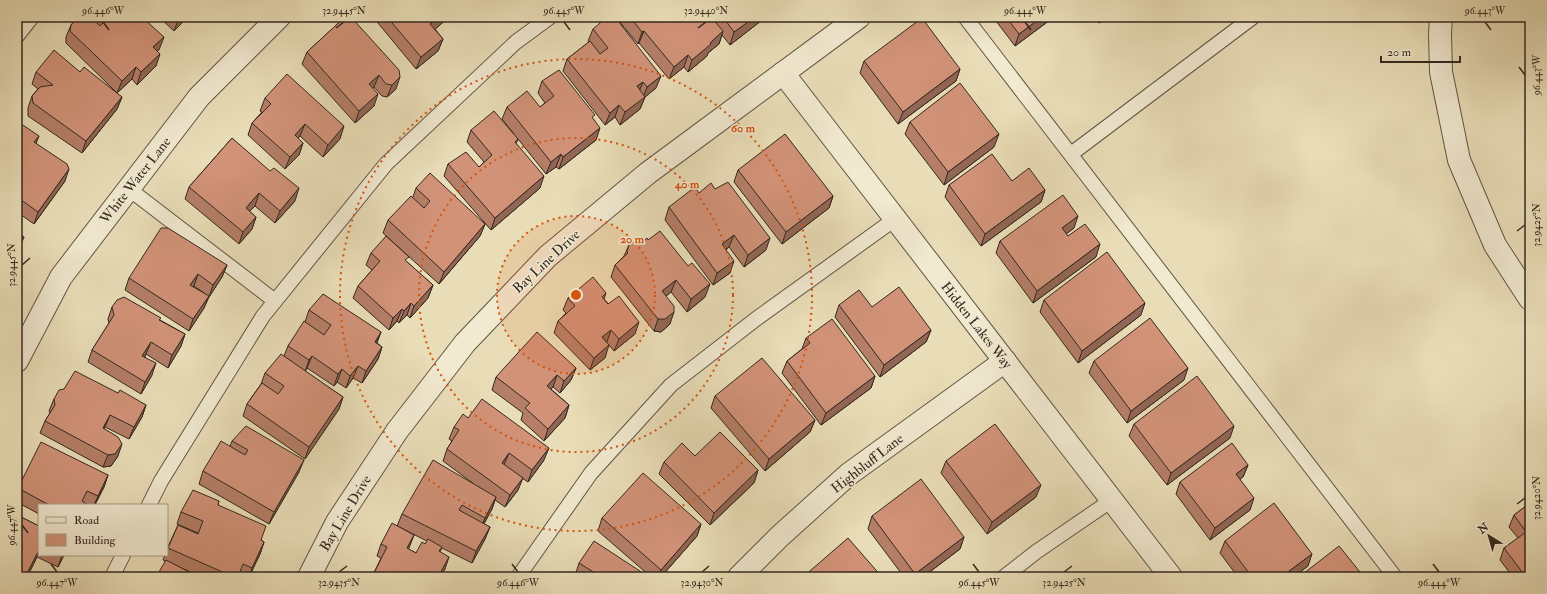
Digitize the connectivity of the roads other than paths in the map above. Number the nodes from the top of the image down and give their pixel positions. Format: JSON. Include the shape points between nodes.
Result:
{"nodes":[{"id":1,"x":32,"y":17,"type":"edge"},
{"id":2,"x":279,"y":17,"type":"edge"},
{"id":3,"x":550,"y":17,"type":"edge"},
{"id":4,"x":859,"y":17,"type":"edge"},
{"id":5,"x":965,"y":17,"type":"edge"},
{"id":6,"x":1253,"y":17,"type":"edge"},
{"id":7,"x":1441,"y":17,"type":"edge"},
{"id":8,"x":17,"y":36,"type":"edge"},
{"id":9,"x":783,"y":73,"type":"junction"},
{"id":10,"x":1071,"y":154,"type":"junction"},
{"id":11,"x":128,"y":189,"type":"junction"},
{"id":12,"x":895,"y":218,"type":"junction"},
{"id":13,"x":1530,"y":299,"type":"edge"},
{"id":14,"x":275,"y":301,"type":"junction"},
{"id":15,"x":17,"y":361,"type":"edge"},
{"id":16,"x":1005,"y":361,"type":"junction"},
{"id":17,"x":1112,"y":500,"type":"junction"},
{"id":18,"x":150,"y":504,"type":"edge"},
{"id":19,"x":122,"y":556,"type":"edge"},
{"id":20,"x":112,"y":577,"type":"edge"},
{"id":21,"x":309,"y":577,"type":"edge"},
{"id":22,"x":518,"y":577,"type":"edge"},
{"id":23,"x":739,"y":577,"type":"edge"},
{"id":24,"x":1004,"y":577,"type":"edge"},
{"id":25,"x":1171,"y":577,"type":"edge"},
{"id":26,"x":1395,"y":577,"type":"edge"}],
"edges":[{"from":1,"to":8,"type":"lane"},
{"from":2,"to":11,"type":"street","name":"White Water Lane","via":[[199,97]]},
{"from":3,"to":14,"type":"lane","via":[[516,42],[386,164]]},
{"from":4,"to":9,"type":"street","name":"Bay Line Drive"},
{"from":5,"to":10,"type":"lane"},
{"from":6,"to":10,"type":"lane"},
{"from":7,"to":13,"type":"street","via":[[1441,72],[1459,160],[1495,245]]},
{"from":9,"to":12,"type":"street","name":"Hidden Lakes Way"},
{"from":9,"to":21,"type":"street","name":"Bay Line Drive","via":[[648,173],[548,256],[465,343],[388,444],[337,522]]},
{"from":10,"to":26,"type":"lane"},
{"from":11,"to":14,"type":"lane"},
{"from":11,"to":15,"type":"street","name":"White Water Lane","via":[[61,277]]},
{"from":12,"to":16,"type":"street","name":"Hidden Lakes Way"},
{"from":12,"to":22,"type":"lane","via":[[756,319],[671,385],[591,473]]},
{"from":14,"to":18,"type":"lane","via":[[263,316]]},
{"from":16,"to":17,"type":"street","name":"Hidden Lakes Way"},
{"from":16,"to":23,"type":"street","name":"Highbluff Lane","via":[[849,474]]},
{"from":17,"to":24,"type":"lane"},
{"from":17,"to":25,"type":"street","name":"Hidden Lakes Way"},
{"from":19,"to":20,"type":"lane"}]}
